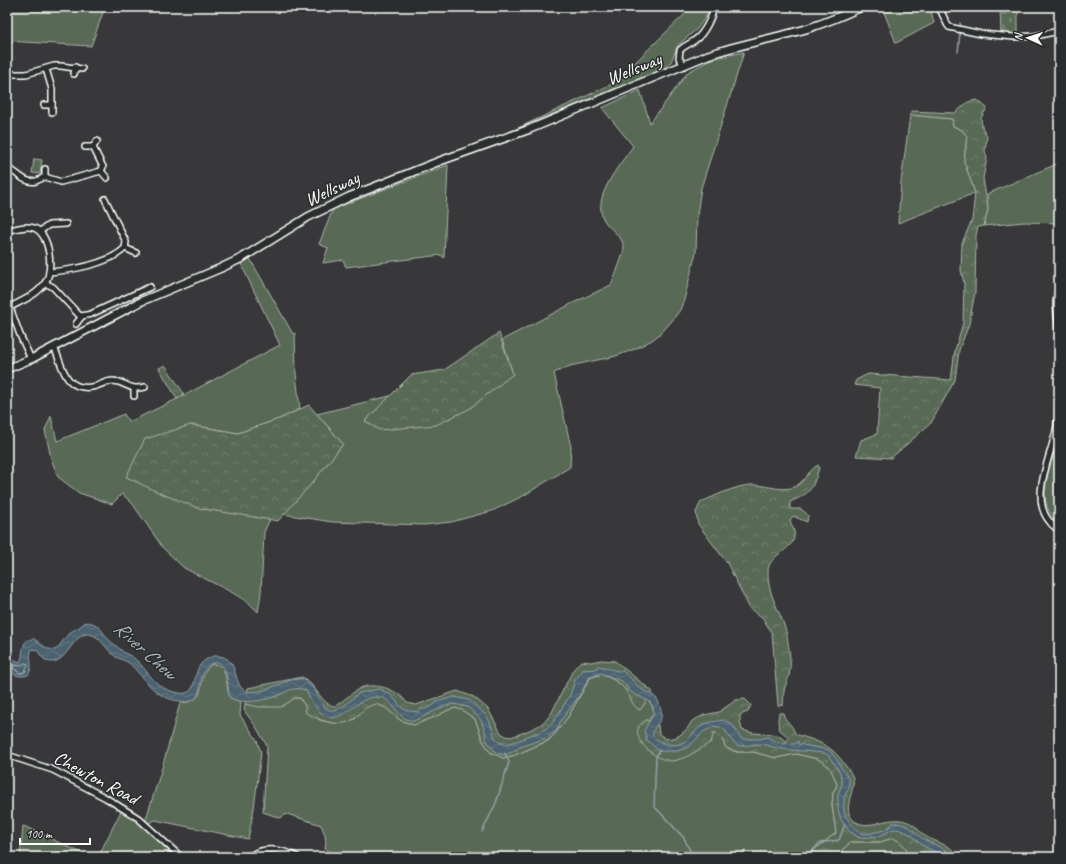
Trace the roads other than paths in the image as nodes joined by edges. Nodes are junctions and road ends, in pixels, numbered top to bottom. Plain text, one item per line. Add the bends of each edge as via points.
1 (8, 7) edge
2 (714, 7) edge
3 (861, 7) edge
4 (939, 7) edge
5 (7, 11) edge
6 (1059, 31) edge
7 (684, 66) junction
8 (75, 67) junction
9 (46, 68) junction
10 (82, 69) dead end
11 (7, 74) edge
12 (74, 74) dead end
13 (44, 105) dead end
14 (52, 105) junction
15 (52, 112) dead end
16 (96, 141) dead end
17 (85, 147) dead end
18 (94, 147) junction
19 (7, 169) edge
20 (45, 169) dead end
21 (101, 171) junction
22 (45, 177) junction
23 (106, 178) dead end
24 (105, 199) dead end
25 (117, 208) dead end
26 (111, 211) junction
27 (66, 224) dead end
28 (7, 231) edge
29 (40, 231) junction
30 (125, 248) junction
31 (136, 253) dead end
32 (49, 272) junction
33 (45, 283) junction
34 (1059, 284) edge
35 (150, 287) dead end
36 (7, 299) edge
37 (10, 307) junction
38 (82, 316) junction
39 (76, 324) dead end
40 (1059, 334) edge
41 (54, 347) junction
42 (31, 359) junction
43 (7, 368) edge
44 (145, 387) dead end
45 (134, 389) junction
46 (134, 396) dead end
47 (1059, 409) edge
48 (1059, 530) edge
49 (7, 755) edge
50 (181, 857) edge
51 (249, 857) edge
52 (298, 857) edge

1 - 5 street
2 - 7 street via 712,16 696,39 680,50
3 - 7 main road, Wellsway via 809,28 730,48
4 - 6 street via 949,27 981,34 1014,37
7 - 41 main road, Wellsway via 530,129 440,160 349,196 308,217 242,258 142,301
8 - 9 street
8 - 10 street
8 - 12 street
9 - 11 street via 26,74
9 - 14 street via 52,89
13 - 14 street
14 - 15 street
16 - 18 street
17 - 18 street
18 - 21 street via 103,167
19 - 22 street via 25,180 37,181
20 - 22 street
21 - 22 street via 61,182
21 - 23 street
24 - 26 street
25 - 26 street
26 - 30 street via 126,242
27 - 29 street via 57,228 47,226
28 - 29 street via 27,227
29 - 32 street via 48,248
30 - 31 street
30 - 32 street via 91,264 71,270
32 - 33 street
33 - 37 street via 31,296
33 - 38 street
34 - 40 street via 1056,303
35 - 38 street
36 - 37 street
37 - 42 street
38 - 39 street
41 - 42 main road, Wellsway
41 - 45 street via 64,374 73,384 88,388 109,381
42 - 43 main road, Wellsway
44 - 45 street
45 - 46 street
47 - 48 street via 1054,441 1041,485 1044,512 1049,522
49 - 50 street, Chewton Road via 49,768 106,798 138,818
51 - 52 street via 262,851 274,850

